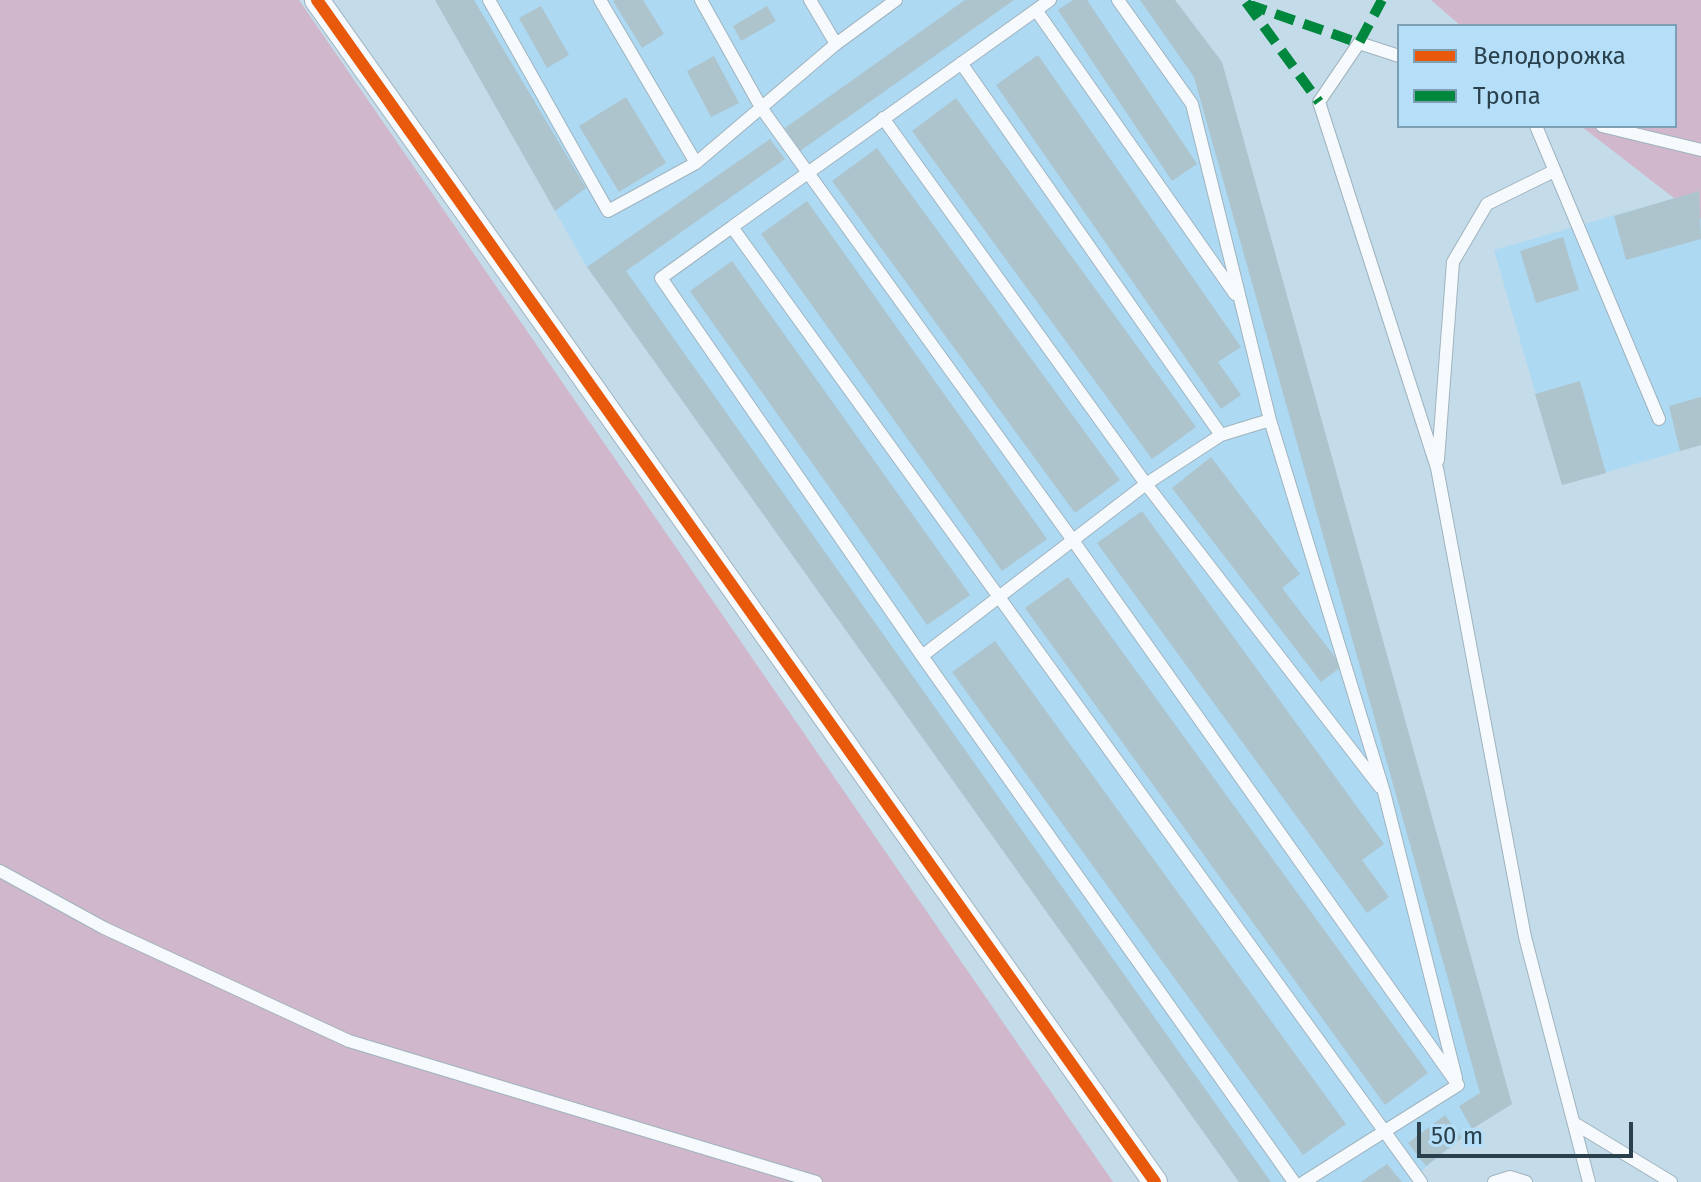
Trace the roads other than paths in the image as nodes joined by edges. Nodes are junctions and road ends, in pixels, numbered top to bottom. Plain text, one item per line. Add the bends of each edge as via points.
1 (317, 0) edge
2 (489, 0) edge
3 (600, 0) edge
4 (701, 0) edge
5 (810, 0) edge
6 (896, 0) edge
7 (1050, 0) edge
8 (1118, 0) edge
9 (1036, 10) junction
10 (836, 44) junction
11 (1397, 55) edge
12 (961, 63) junction
13 (762, 109) junction
14 (883, 118) junction
15 (1537, 128) edge
16 (1610, 128) edge
17 (1701, 150) edge
18 (696, 163) junction
19 (1554, 171) junction
20 (808, 173) junction
21 (732, 227) junction
22 (1239, 300) junction
23 (1659, 419) dead end
24 (1270, 420) junction
25 (1221, 435) junction
26 (1437, 468) junction
27 (1146, 484) junction
28 (1072, 539) junction
29 (998, 599) junction
30 (922, 656) junction
31 (1384, 792) junction
32 (0, 871) edge
33 (1458, 1085) junction
34 (1574, 1123) junction
35 (1385, 1131) junction
36 (816, 1182) edge
37 (1155, 1182) edge
38 (1294, 1182) edge
39 (1304, 1182) edge
40 (1421, 1182) edge
41 (1494, 1182) edge
42 (1526, 1182) edge
43 (1589, 1182) edge
44 (1671, 1182) edge

1 - 37 street
2 - 18 lane via 608,211
3 - 18 lane
4 - 13 lane
5 - 10 lane
6 - 10 lane
7 - 9 lane
8 - 22 lane via 1192,104
9 - 12 lane
9 - 22 lane
10 - 13 lane
11 - 26 lane via 1359,43 1319,102
12 - 14 lane
12 - 25 lane
13 - 18 lane
13 - 20 lane
14 - 20 lane
14 - 27 lane
15 - 19 lane
16 - 17 lane
19 - 23 lane
19 - 26 lane via 1487,204 1453,262
20 - 21 lane
20 - 28 lane
21 - 29 lane
21 - 30 lane via 661,278
22 - 24 lane
24 - 25 lane
24 - 31 lane
25 - 27 lane
26 - 34 lane via 1525,937
27 - 28 lane
27 - 31 lane
28 - 29 lane
28 - 33 lane
29 - 30 lane
29 - 35 lane
30 - 38 lane
31 - 33 lane
32 - 36 lane via 104,928 349,1041
33 - 35 lane
34 - 43 lane
34 - 44 lane
35 - 39 lane
35 - 40 lane
41 - 42 lane via 1510,1177

